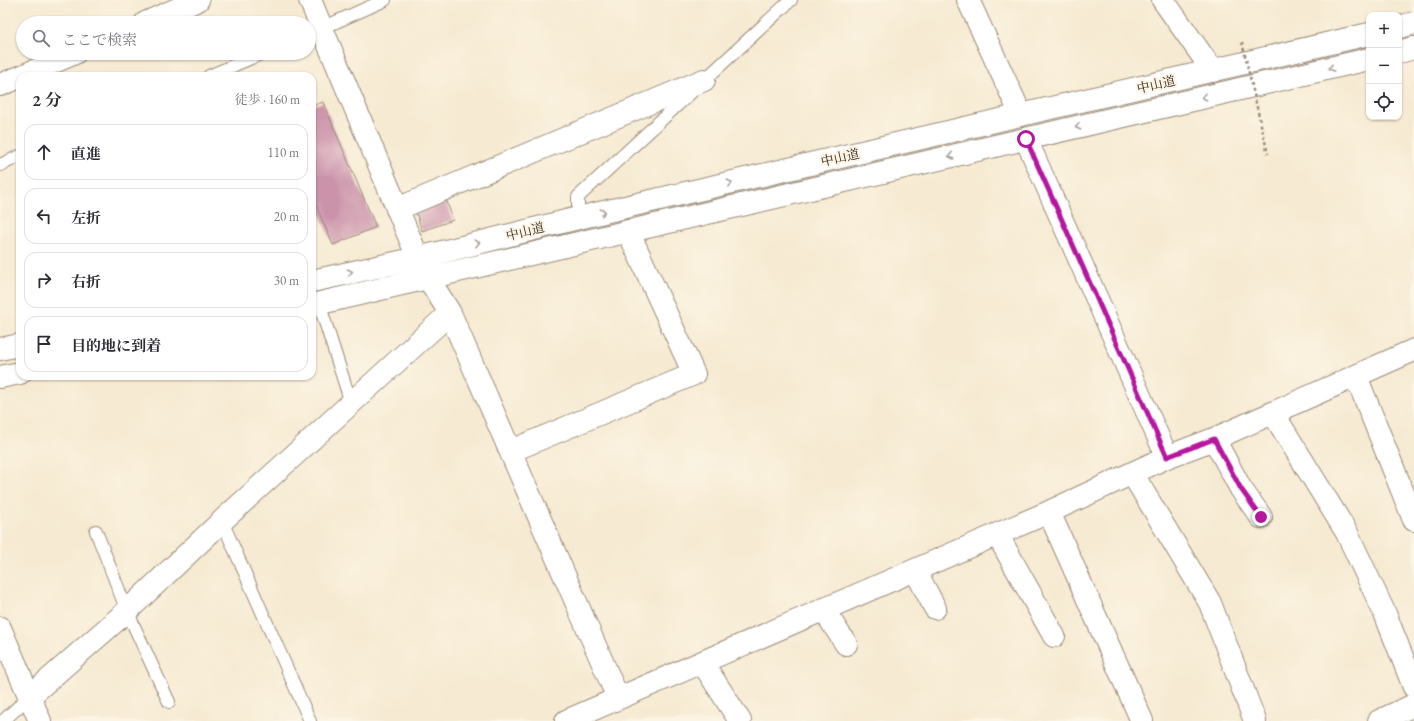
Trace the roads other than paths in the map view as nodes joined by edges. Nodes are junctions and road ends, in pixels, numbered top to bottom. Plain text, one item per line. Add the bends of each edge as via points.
1 (198, 0) edge
2 (310, 0) edge
3 (385, 0) edge
4 (791, 0) edge
5 (968, 0) edge
6 (1163, 0) edge
7 (161, 16) edge
8 (313, 16) edge
9 (1414, 23) edge
10 (1402, 26) edge
11 (316, 31) edge
12 (316, 33) edge
13 (1366, 35) edge
14 (1414, 48) edge
15 (1402, 51) edge
16 (59, 60) edge
17 (247, 60) edge
18 (1366, 60) edge
19 (1213, 71) junction
20 (30, 72) edge
21 (218, 72) edge
22 (16, 78) edge
23 (704, 80) junction
24 (0, 86) edge
25 (1021, 115) junction
26 (1026, 139) junction
27 (16, 158) edge
28 (0, 165) edge
29 (397, 209) junction
30 (578, 218) junction
31 (628, 231) junction
32 (418, 258) junction
33 (428, 278) junction
34 (316, 280) edge
35 (316, 304) edge
36 (316, 307) edge
37 (450, 313) junction
38 (16, 346) edge
39 (0, 349) edge
40 (1414, 350) edge
41 (16, 374) edge
42 (1356, 376) junction
43 (0, 377) edge
44 (351, 403) junction
45 (1273, 413) junction
46 (1214, 439) junction
47 (511, 451) junction
48 (1167, 457) junction
49 (1132, 474) junction
50 (1049, 512) junction
51 (1261, 517) dead end
52 (1414, 520) edge
53 (222, 521) junction
54 (96, 531) dead end
55 (997, 534) junction
56 (915, 570) junction
57 (935, 608) dead end
58 (823, 610) junction
59 (127, 611) junction
60 (0, 628) edge
61 (1054, 636) dead end
62 (846, 644) dead end
63 (702, 662) junction
64 (8, 667) edge
65 (1414, 687) edge
66 (29, 697) junction
67 (169, 702) dead end
68 (1414, 706) edge
69 (611, 708) edge
70 (4, 721) edge
71 (40, 721) edge
72 (310, 721) edge
73 (566, 721) edge
74 (740, 721) edge
75 (1142, 721) edge
76 (1255, 721) edge
77 (1378, 721) edge

1 - 7 main road
2 - 8 main road
3 - 11 lane
4 - 23 lane
5 - 25 main road
6 - 19 main road
9 - 10 main road
12 - 29 main road
13 - 19 main road, 中山道
14 - 15 main road
16 - 20 main road
17 - 21 lane
18 -> 26 main road, 中山道
19 - 25 main road, 中山道
22 - 24 main road
23 - 29 main road
23 - 30 lane via 578,197
30 -> 25 main road, 中山道
26 -> 31 main road, 中山道
26 - 48 main road
27 - 28 lane
29 - 32 main road
32 -> 30 main road, 中山道
31 - 33 main road, 中山道
31 - 47 main road via 694,374
34 -> 32 main road, 中山道
33 - 35 main road, 中山道
33 - 37 main road
36 - 44 lane
37 - 44 main road
37 - 47 main road
38 - 39 main road
40 - 42 main road
41 - 43 main road
42 - 45 main road
42 - 52 main road
44 - 53 main road
45 - 46 main road
45 - 65 main road via 1347,533 1386,616
46 - 48 main road
46 - 51 main road via 1241,489
47 - 69 main road
48 - 49 main road
49 - 50 main road
49 - 76 main road via 1210,603
50 - 55 main road
50 - 75 main road
53 - 59 main road
53 - 72 lane
54 - 59 lane
55 - 56 main road
55 - 61 main road
56 - 57 main road
56 - 58 main road
58 - 62 main road
58 - 63 main road
59 - 66 main road
59 - 67 lane
60 - 64 main road
63 - 69 main road
63 - 74 main road
64 - 66 main road
66 - 70 lane
66 - 71 main road
68 - 77 main road
69 - 73 main road

